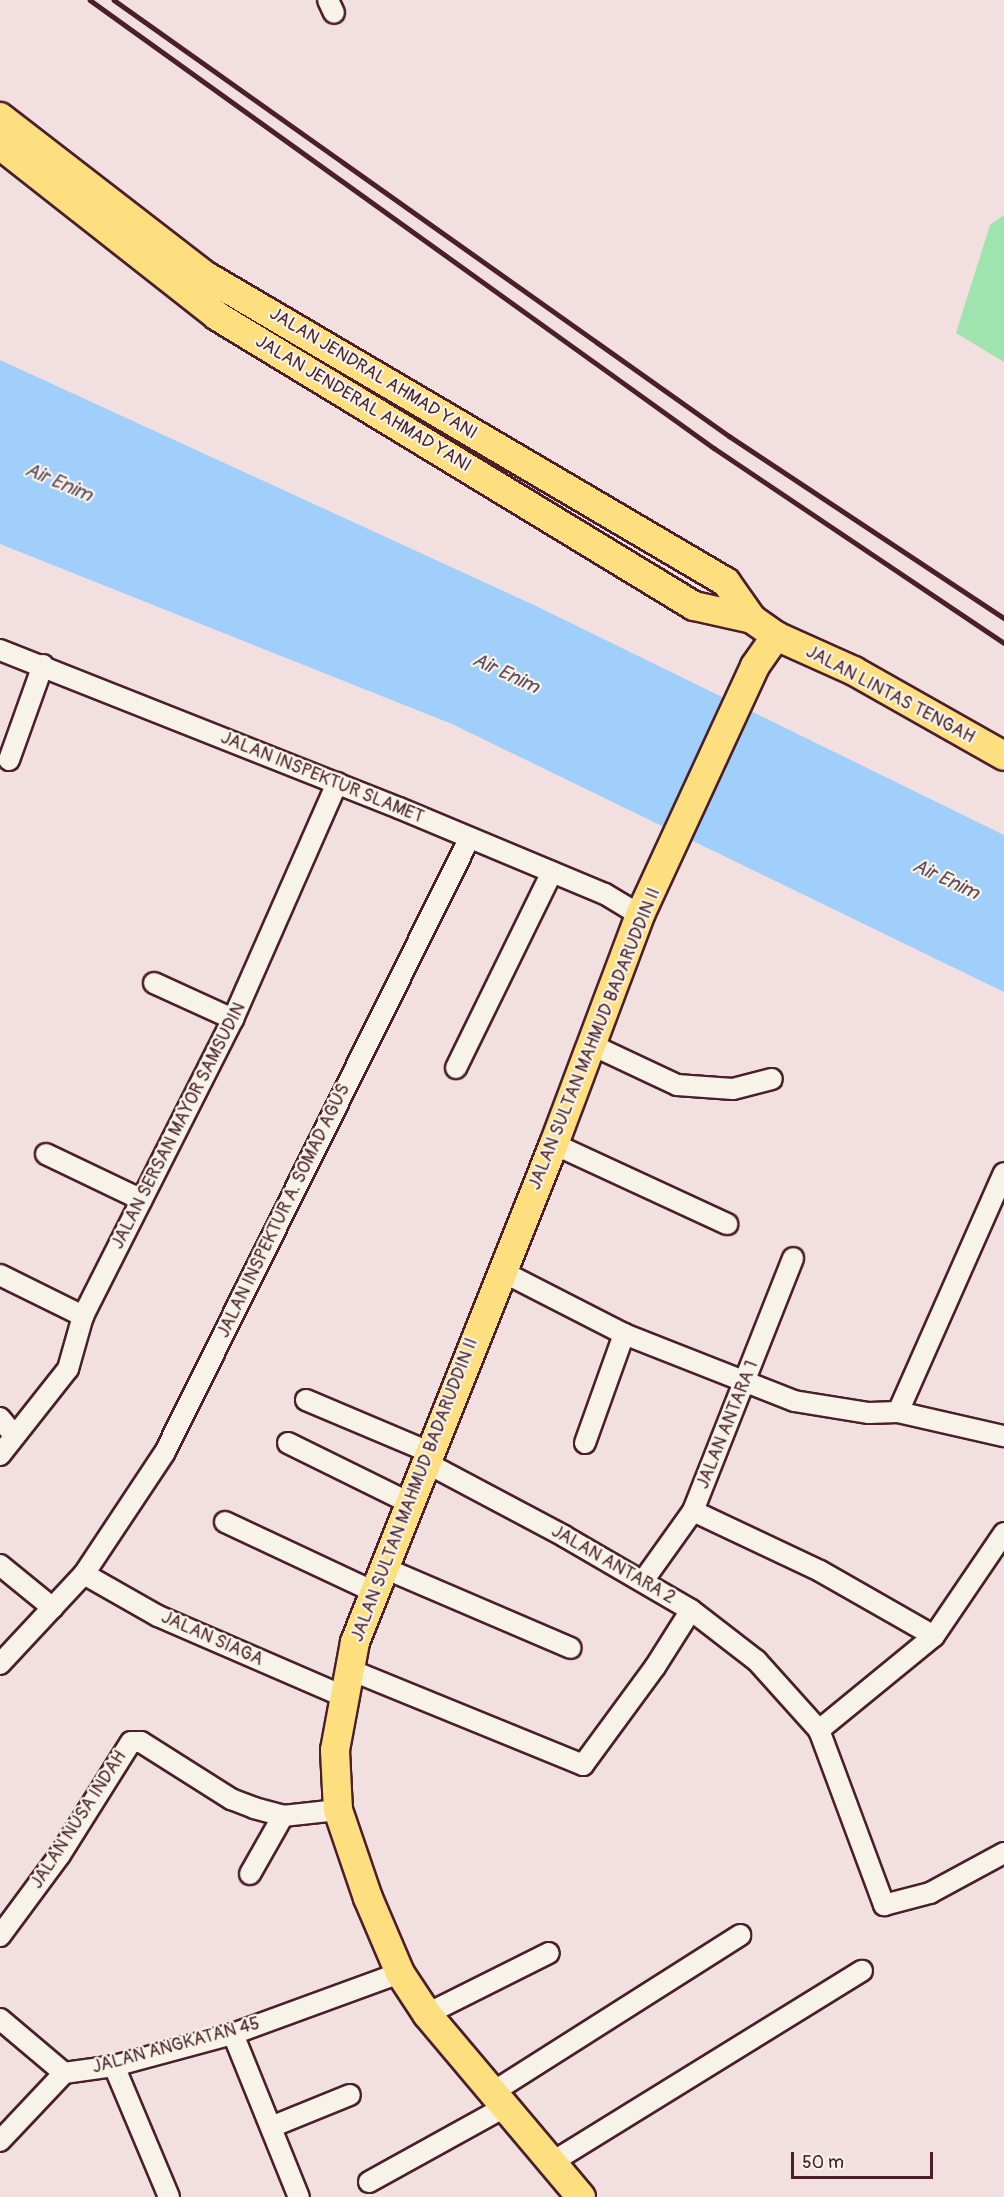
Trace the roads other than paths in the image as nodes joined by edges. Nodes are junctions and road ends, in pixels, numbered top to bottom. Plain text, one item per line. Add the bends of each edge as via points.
1 (0, 117) edge
2 (0, 145) edge
3 (752, 619) junction
4 (776, 636) junction
5 (0, 650) edge
6 (43, 665) junction
7 (1004, 756) edge
8 (9, 760) dead end
9 (337, 783) junction
10 (469, 839) junction
11 (552, 872) junction
12 (640, 915) junction
13 (154, 983) dead end
14 (233, 1019) junction
15 (592, 1045) junction
16 (456, 1068) dead end
17 (772, 1079) dead end
18 (554, 1144) junction
19 (46, 1155) dead end
20 (1004, 1173) edge
21 (142, 1200) junction
22 (727, 1224) dead end
23 (793, 1258) dead end
24 (501, 1271) junction
25 (0, 1275) edge
26 (83, 1316) junction
27 (624, 1334) junction
28 (746, 1384) junction
29 (306, 1400) dead end
30 (898, 1412) junction
31 (0, 1418) edge
32 (14, 1435) junction
33 (1004, 1436) edge
34 (288, 1443) dead end
35 (585, 1443) dead end
36 (0, 1455) edge
37 (427, 1457) junction
38 (408, 1502) junction
39 (693, 1511) junction
40 (225, 1522) dead end
41 (1004, 1533) edge
42 (0, 1565) edge
43 (84, 1574) junction
44 (378, 1579) junction
45 (643, 1581) junction
46 (53, 1608) junction
47 (691, 1610) junction
48 (934, 1636) junction
49 (571, 1648) dead end
50 (0, 1664) edge
51 (346, 1683) junction
52 (819, 1730) junction
53 (576, 1764) joint
54 (338, 1810) junction
55 (283, 1816) junction
56 (1004, 1853) edge
57 (250, 1874) dead end
58 (740, 1935) dead end
59 (0, 1936) edge
60 (549, 1953) dead end
61 (862, 1971) dead end
62 (399, 1973) junction
63 (427, 2014) junction
64 (0, 2019) edge
65 (233, 2034) junction
66 (114, 2066) junction
67 (64, 2073) junction
68 (350, 2095) dead end
69 (499, 2100) junction
70 (271, 2127) junction
71 (0, 2141) edge
72 (554, 2161) junction
73 (369, 2182) dead end
74 (169, 2197) edge
75 (299, 2197) edge
76 (580, 2197) edge

1 - 3 highway, JALAN JENDRAL AHMAD YANI via 206,276 726,582
2 - 3 highway, JALAN JENDERAL AHMAD YANI via 217,316 694,606
3 - 4 highway, JALAN LINTAS TENGAH
4 - 7 highway, JALAN LINTAS TENGAH via 854,671
4 - 12 highway, JALAN SULTAN MAHMUD BADARUDDIN II via 755,666
5 - 6 street, JALAN INSPEKTUR SLAMET
6 - 8 street
6 - 9 street, JALAN INSPEKTUR SLAMET
9 - 10 street, JALAN INSPEKTUR SLAMET
9 - 14 street, JALAN SERSAN MAYOR SAMSUDIN
10 - 11 street, JALAN INSPEKTUR SLAMET
10 - 43 street, JALAN INSPEKTUR A. SOMAD AGUS via 165,1452
11 - 12 street, JALAN INSPEKTUR SLAMET via 605,894
11 - 16 street
12 - 15 highway, JALAN SULTAN MAHMUD BADARUDDIN II
13 - 14 street
14 - 21 street, JALAN SERSAN MAYOR SAMSUDIN
15 - 17 street via 677,1085 733,1089
15 - 18 highway, JALAN SULTAN MAHMUD BADARUDDIN II
18 - 22 street
18 - 24 highway, JALAN SULTAN MAHMUD BADARUDDIN II
19 - 21 street
20 - 30 street
21 - 26 street, JALAN SERSAN MAYOR SAMSUDIN
23 - 28 street, JALAN ANTARA 1
24 - 27 street
24 - 37 highway, JALAN SULTAN MAHMUD BADARUDDIN II
25 - 26 street
26 - 32 street, JALAN SERSAN MAYOR SAMSUDIN via 68,1369
27 - 28 street
27 - 35 street
28 - 30 street via 794,1401 869,1413
28 - 39 street, JALAN ANTARA 1
29 - 37 street, JALAN ANTARA 2
30 - 33 street
31 - 32 street
32 - 36 street, JALAN SERSAN MAYOR SAMSUDIN
34 - 38 street
37 - 38 highway, JALAN SULTAN MAHMUD BADARUDDIN II
37 - 45 street, JALAN ANTARA 2
38 - 44 highway, JALAN SULTAN MAHMUD BADARUDDIN II
39 - 45 street, JALAN ANTARA 1
39 - 48 street via 820,1571
40 - 44 street
41 - 48 street
42 - 46 street
43 - 46 street, JALAN INSPEKTUR A. SOMAD AGUS
43 - 51 street, JALAN SIAGA via 158,1616
44 - 49 street
44 - 51 highway, JALAN SULTAN MAHMUD BADARUDDIN II
45 - 47 street, JALAN ANTARA 2
46 - 50 street, JALAN INSPEKTUR A. SOMAD AGUS
47 - 52 street via 757,1661
47 - 53 street, JALAN ANTARA 2 via 587,1762
48 - 52 street
51 - 53 street, JALAN SIAGA
51 - 54 highway, JALAN SULTAN MAHMUD BADARUDDIN II via 334,1750
52 - 56 street via 884,1905 930,1893
54 - 55 street, JALAN NUSA INDAH
54 - 62 highway, JALAN SULTAN MAHMUD BADARUDDIN II
55 - 57 street
55 - 59 street, JALAN NUSA INDAH via 231,1799 141,1742 131,1742 60,1855
58 - 69 street
60 - 63 street
61 - 72 street
62 - 63 highway, JALAN SULTAN MAHMUD BADARUDDIN II
62 - 65 street, JALAN ANGKATAN 45
63 - 69 highway, JALAN SULTAN MAHMUD BADARUDDIN II
64 - 67 street
65 - 66 street, JALAN ANGKATAN 45
65 - 70 street
66 - 67 street, JALAN ANGKATAN 45
66 - 74 street
67 - 71 street
68 - 70 street
69 - 72 highway, JALAN SULTAN MAHMUD BADARUDDIN II
69 - 73 street
70 - 75 street
72 - 76 highway, JALAN SULTAN MAHMUD BADARUDDIN II

